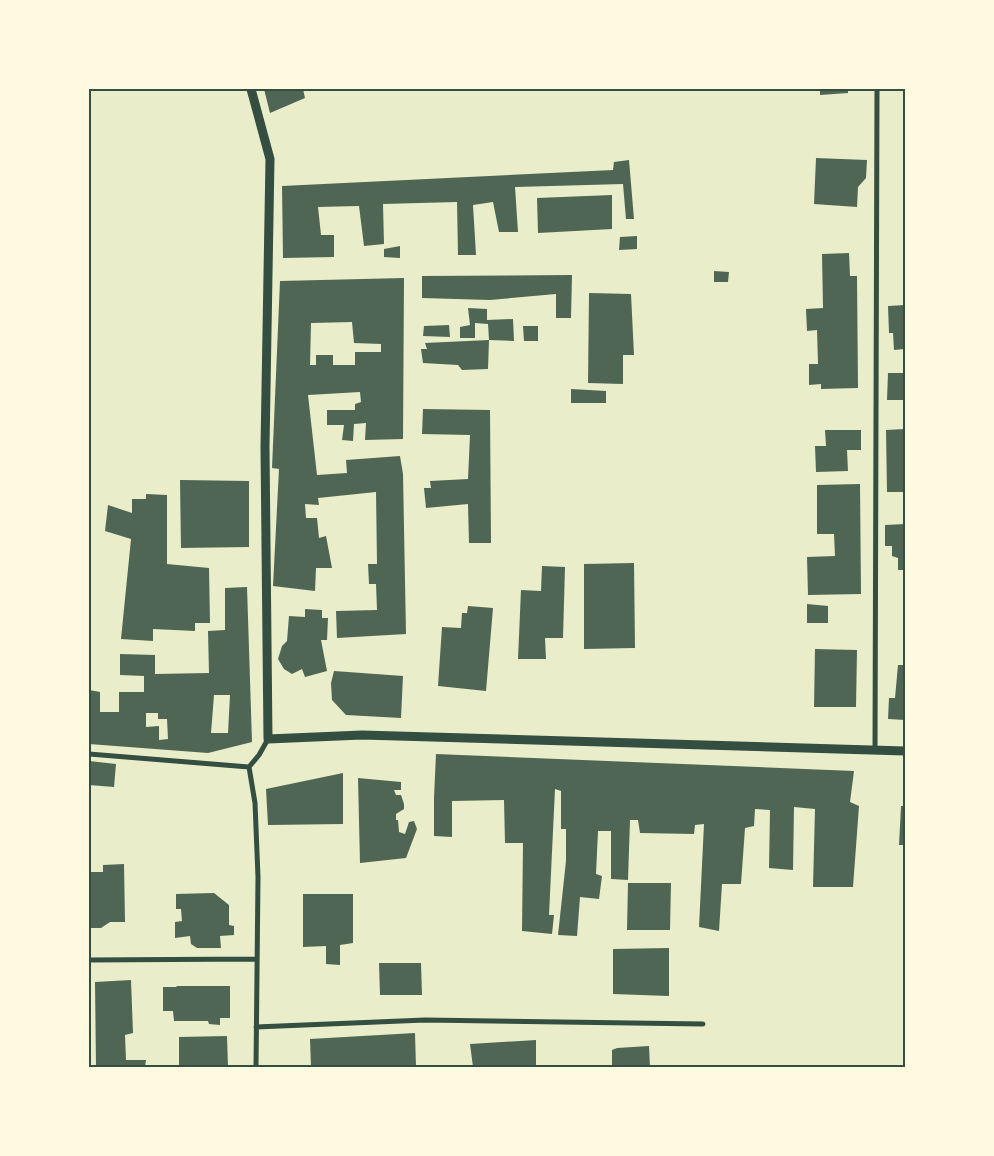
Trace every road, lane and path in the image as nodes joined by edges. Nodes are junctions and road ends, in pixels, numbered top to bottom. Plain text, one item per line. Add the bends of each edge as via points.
1 (251, 89) edge
2 (877, 89) edge
3 (268, 739) junction
4 (875, 751) junction
5 (905, 751) edge
6 (89, 754) edge
7 (249, 767) junction
8 (257, 959) junction
9 (89, 960) edge
10 (703, 1024) dead end
11 (256, 1027) junction
12 (256, 1067) edge

1 - 3 street via 270,159 265,447
2 - 4 street
3 - 4 street via 362,735
3 - 7 street
4 - 5 street
6 - 7 street
7 - 8 street via 256,821
8 - 9 street
8 - 11 street
10 - 11 street via 425,1020
11 - 12 street

